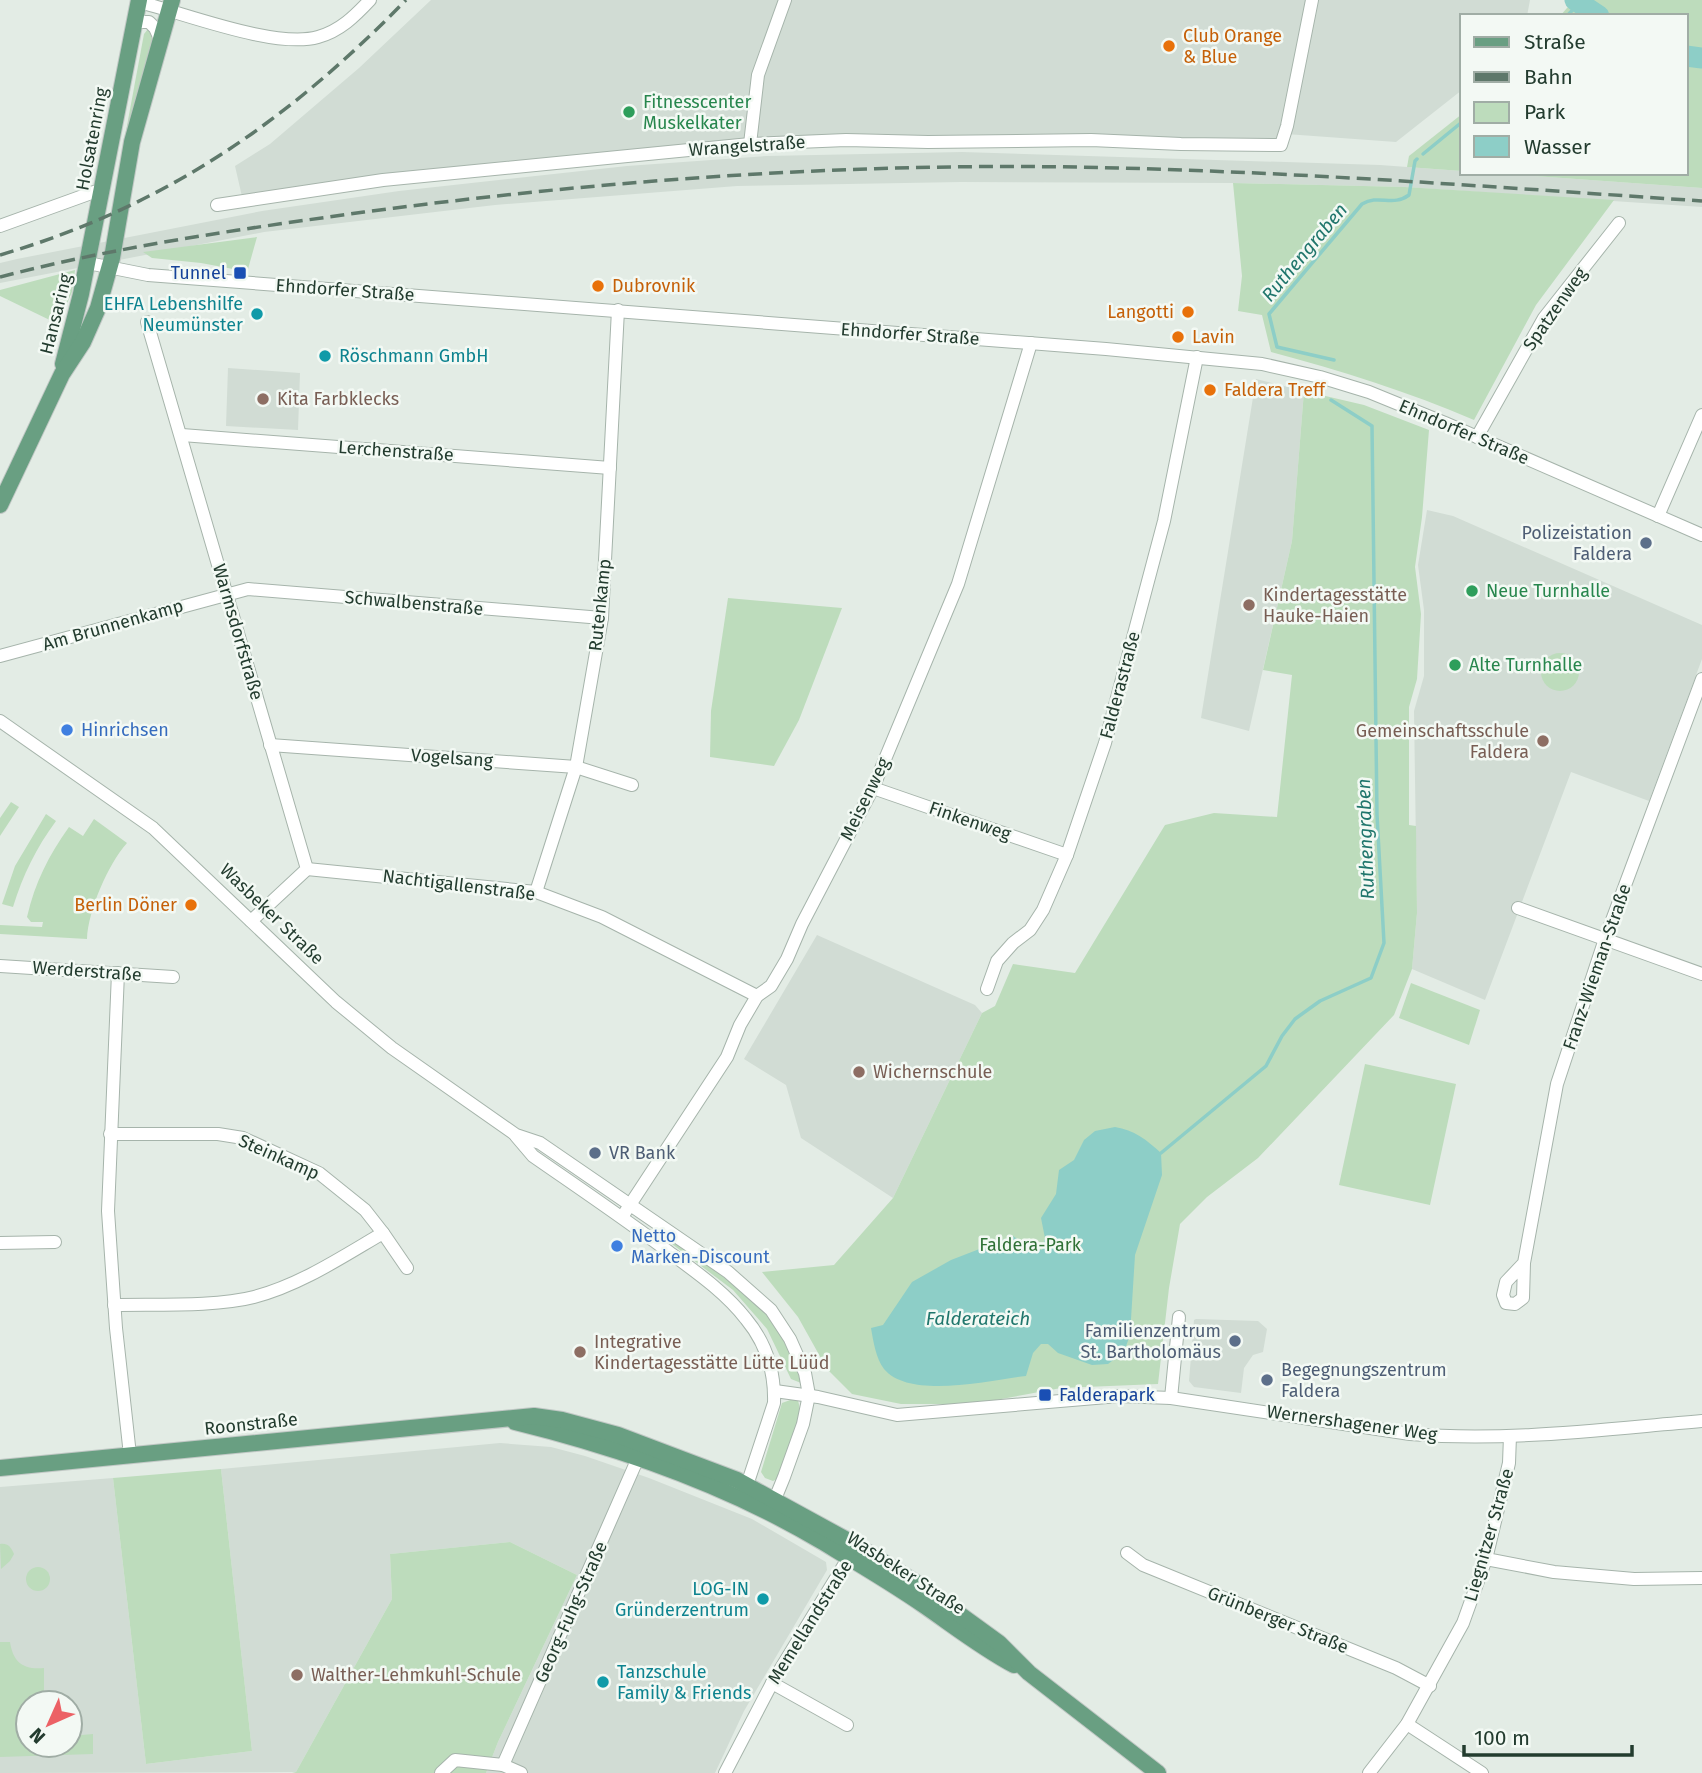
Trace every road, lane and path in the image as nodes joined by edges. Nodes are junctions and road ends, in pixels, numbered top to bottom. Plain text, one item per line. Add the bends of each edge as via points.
1 (370, 0) edge
2 (785, 0) edge
3 (1312, 0) edge
4 (139, 1) edge
5 (171, 5) edge
6 (135, 22) junction
7 (160, 39) junction
8 (750, 144) junction
9 (102, 191) junction
10 (216, 205) dead end
11 (1619, 223) dead end
12 (0, 226) edge
13 (88, 263) junction
14 (109, 267) junction
15 (618, 310) junction
16 (147, 322) dead end
17 (1031, 343) junction
18 (1197, 356) junction
19 (62, 374) junction
20 (1700, 424) edge
21 (182, 435) junction
22 (1477, 437) junction
23 (610, 468) junction
24 (0, 505) edge
25 (1658, 516) junction
26 (1702, 535) edge
27 (227, 593) junction
28 (602, 618) junction
29 (0, 656) edge
30 (1702, 680) edge
31 (0, 721) edge
32 (270, 745) junction
33 (576, 767) junction
34 (632, 785) dead end
35 (873, 788) junction
36 (1067, 855) junction
37 (307, 869) junction
38 (536, 892) junction
39 (1518, 908) dead end
40 (251, 921) junction
41 (1605, 939) junction
42 (0, 966) edge
43 (118, 973) junction
44 (1702, 974) edge
45 (173, 977) dead end
46 (987, 989) dead end
47 (757, 996) junction
48 (110, 1134) junction
49 (516, 1135) junction
50 (630, 1205) junction
51 (622, 1217) junction
52 (383, 1233) junction
53 (55, 1242) dead end
54 (0, 1243) edge
55 (1524, 1263) dead end
56 (407, 1268) dead end
57 (114, 1305) junction
58 (1178, 1317) dead end
59 (775, 1391) junction
60 (809, 1395) junction
61 (1171, 1398) junction
62 (506, 1420) junction
63 (1702, 1421) edge
64 (1510, 1436) junction
65 (130, 1455) junction
66 (638, 1458) junction
67 (0, 1468) edge
68 (747, 1485) junction
69 (762, 1503) junction
70 (853, 1552) junction
71 (1127, 1553) dead end
72 (1486, 1559) junction
73 (1702, 1578) edge
74 (772, 1683) junction
75 (1430, 1686) junction
76 (1407, 1724) junction
77 (847, 1725) dead end
78 (503, 1765) junction
79 (441, 1773) edge
80 (521, 1773) edge
81 (724, 1773) edge
82 (1158, 1773) edge
83 (1369, 1773) edge
84 (1482, 1773) edge

1 - 5 street, Holsatenring via 336,30 304,40 262,35
2 - 8 street via 758,75
3 - 8 street, Wrangelstraße via 1281,145 1091,140
4 - 5 street, Holsatenring
4 - 6 main road, Holsatenring
5 - 7 main road
6 - 7 street via 149,22
6 - 9 main road, Holsatenring
7 - 14 main road via 132,142
8 - 10 street, Wrangelstraße via 383,180
9 - 12 street
9 - 13 main road, Holsatenring
11 - 22 street, Spatzenweg via 1544,318
13 - 14 street, Ehndorfer Straße
13 - 19 main road, Hansaring
14 - 15 street, Ehndorfer Straße via 148,275
14 - 19 main road, Hansaring via 83,342
15 - 17 street, Ehndorfer Straße
15 - 23 street, Rutenkamp
16 - 21 street, Warmsdorfstraße
17 - 18 street, Ehndorfer Straße
17 - 35 street, Meisenweg via 958,584
18 - 22 street, Ehndorfer Straße via 1332,381
18 - 36 street, Falderastraße via 1164,521 1105,743
19 - 24 main road, Hansaring
20 - 25 street
21 - 23 street, Lerchenstraße
21 - 27 street, Warmsdorfstraße
22 - 25 street, Ehndorfer Straße
23 - 28 street, Rutenkamp
25 - 26 street, Ehndorfer Straße
27 - 28 street, Schwalbenstraße via 248,589
27 - 29 street, Am Brunnenkamp
27 - 32 street, Warmsdorfstraße
28 - 33 street, Rutenkamp
30 - 41 street, Franz-Wieman-Straße
31 - 40 street, Wasbeker Straße via 153,828
32 - 33 street, Vogelsang
32 - 37 street, Warmsdorfstraße
33 - 34 street, Vogelsang
33 - 38 street, Rutenkamp
35 - 36 street, Finkenweg
35 - 47 street, Meisenweg via 787,959 771,986
36 - 46 street, Falderastraße via 1043,910 998,961
37 - 38 street, Nachtigallenstraße
37 - 40 street
38 - 47 street, Nachtigallenstraße via 601,917
39 - 41 street
40 - 49 street, Wasbeker Straße via 349,1014
41 - 44 street
41 - 55 street, Franz-Wieman-Straße via 1557,1084
42 - 43 street, Werderstraße
43 - 45 street, Werderstraße
43 - 48 street
47 - 50 street, Meisenweg via 727,1057
48 - 52 street, Steinkamp via 243,1138 319,1173 365,1210
48 - 57 street via 108,1221
49 - 50 street, Wasbeker Straße via 540,1143
49 - 51 street, Wasbeker Straße via 533,1156
50 - 51 street, Meisenweg
50 - 60 street, Wasbeker Straße via 728,1272 771,1310 790,1339
51 - 59 street, Wasbeker Straße via 717,1288 746,1319 773,1371
52 - 56 street, Steinkamp
52 - 57 street via 285,1287 251,1298
53 - 54 street
57 - 65 street
58 - 61 street
59 - 60 street
59 - 68 street, Wasbeker Straße
60 - 61 street, Wernershagener Weg via 897,1415 1119,1396
60 - 69 street, Wasbeker Straße via 803,1424
61 - 64 street, Wernershagener Weg via 1410,1434
62 - 65 main road, Roonstraße
62 - 66 main road, Roonstraße
62 - 68 main road, Roonstraße via 534,1416 618,1435
63 - 64 street, Wernershagener Weg
64 - 72 street, Liegnitzer Straße via 1509,1463
65 - 67 main road, Roonstraße
66 - 69 main road, Roonstraße
66 - 78 street, Georg-Fuhg-Straße
68 - 69 main road, Roonstraße
68 - 69 street, Wasbeker Straße
69 - 70 main road, Wasbeker Straße
70 - 74 street, Memellandstraße
70 - 82 main road, Wasbeker Straße via 915,1582 999,1643 1029,1673
71 - 75 street, Grünberger Straße via 1143,1565
72 - 73 street via 1554,1572 1633,1579
72 - 75 street, Liegnitzer Straße via 1463,1623
74 - 77 street
74 - 81 street, Memellandstraße
75 - 76 street, Liegnitzer Straße
76 - 83 street, Liegnitzer Straße
76 - 84 street
78 - 79 street via 456,1760
78 - 80 street

